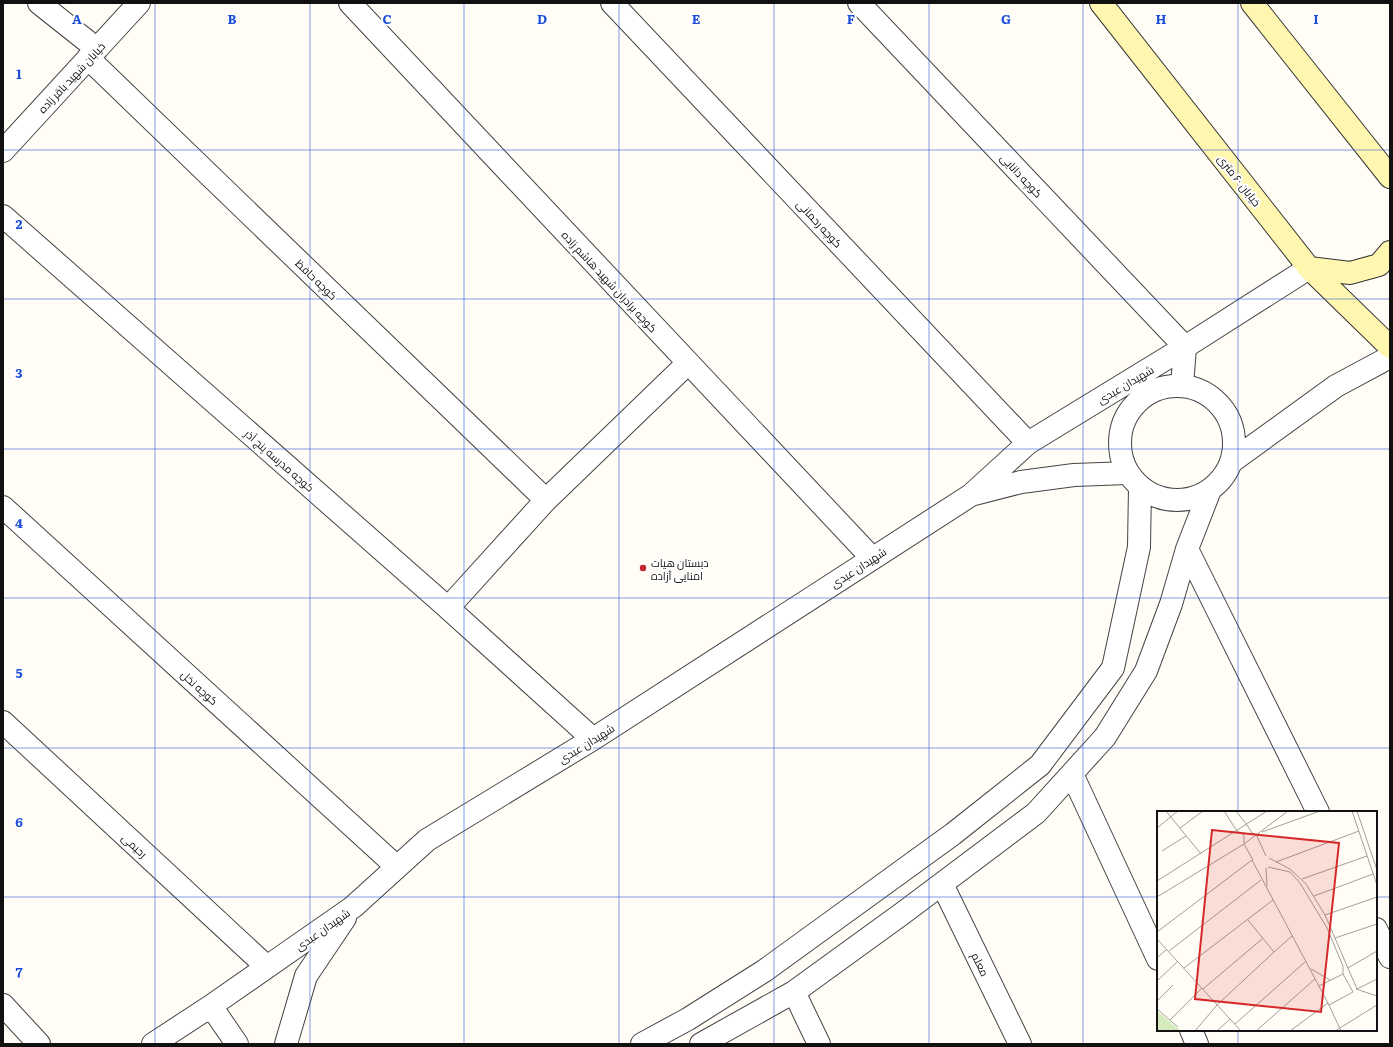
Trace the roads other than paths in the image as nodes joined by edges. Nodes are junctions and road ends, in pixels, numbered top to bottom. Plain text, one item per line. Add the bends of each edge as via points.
1 (39, 3) edge
2 (139, 3) edge
3 (350, 3) edge
4 (612, 3) edge
5 (859, 3) edge
6 (1101, 3) edge
7 (1252, 3) edge
8 (92, 54) junction
9 (3, 151) edge
10 (1390, 177) edge
11 (3, 216) edge
12 (1390, 252) edge
13 (1309, 268) junction
14 (1390, 347) edge
15 (1185, 348) junction
16 (1390, 357) edge
17 (687, 364) junction
18 (1182, 386) junction
19 (1028, 443) junction
20 (1230, 462) junction
21 (1134, 480) junction
22 (1210, 490) junction
23 (971, 495) junction
24 (546, 500) junction
25 (3, 507) edge
26 (1187, 549) junction
27 (872, 558) junction
28 (448, 608) junction
29 (3, 722) edge
30 (593, 739) junction
31 (1072, 774) junction
32 (1318, 811) edge
33 (397, 867) junction
34 (942, 884) junction
35 (353, 907) junction
36 (1377, 931) edge
37 (1157, 957) edge
38 (1390, 957) edge
39 (267, 967) junction
40 (794, 992) junction
41 (3, 1005) edge
42 (211, 1006) junction
43 (1191, 1031) edge
44 (39, 1044) edge
45 (153, 1044) edge
46 (237, 1044) edge
47 (286, 1044) edge
48 (642, 1044) edge
49 (701, 1044) edge
50 (819, 1044) edge
51 (1020, 1044) edge
52 (1197, 1044) edge

1 - 8 street, کوچه حافظ
2 - 8 street, خیابان شهید باقر زاده
3 - 17 street, کوچه برادران شهید هاشم زاده
4 - 19 street, کوچه رحمانی
5 - 15 street, کوچه دانایی
6 - 13 main road, خیابان ۶۰ متری
7 - 10 main road
8 - 9 street, خیابان شهید باقر زاده
8 - 24 street, کوچه حافظ
11 - 28 street, کوچه مدرسه پنج آذر
12 - 13 main road via 1379,265 1350,273
13 - 14 main road, خیابان ۶۰ متری
13 - 15 street, شهیدان عبدی
15 - 18 street
15 - 19 street, شهیدان عبدی
16 - 20 street via 1336,386
17 - 24 street
17 - 27 street, کوچه برادران شهید هاشم زاده
18 - 20 street via 1198,391 1213,400 1224,412 1232,428 1234,446
18 - 21 street via 1164,388 1148,394 1131,410 1125,420 1120,437 1121,455
19 - 23 street, شهیدان عبدی
20 - 22 street via 1222,478
21 - 22 street via 1156,497 1175,501 1193,498
21 - 23 street, شهیدان عبدی via 1074,475 1021,482
21 - 48 street via 1138,547 1113,668 1040,765 953,834 764,972
22 - 26 street
23 - 27 street, شهیدان عبدی
24 - 28 street
25 - 33 street, کوچه نخل
26 - 31 street via 1171,604 1146,671 1105,737
26 - 32 street
27 - 30 street, شهیدان عبدی
28 - 30 street, کوچه مدرسه پنج آذر
29 - 39 street, رحیمی
30 - 33 street, شهیدان عبدی via 426,840
31 - 34 street via 1036,813
31 - 37 street
33 - 35 street, شهیدان عبدی
34 - 40 street
34 - 51 street, معلم
35 - 39 street, شهیدان عبدی
35 - 47 street via 306,976
36 - 38 street
39 - 42 street, شهیدان عبدی
40 - 49 street
40 - 50 street
41 - 44 street
42 - 45 street, شهیدان عبدی
42 - 46 street
43 - 52 street

